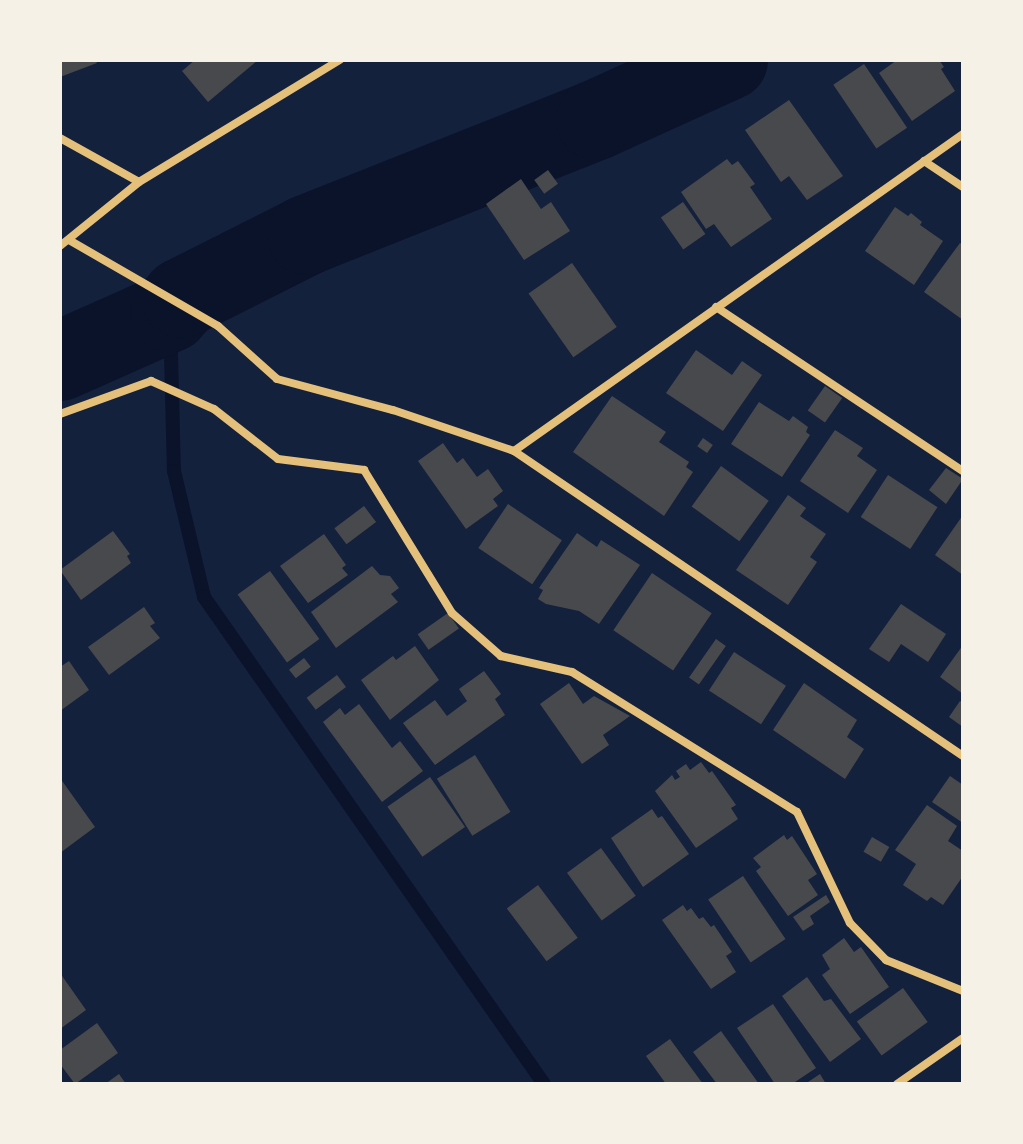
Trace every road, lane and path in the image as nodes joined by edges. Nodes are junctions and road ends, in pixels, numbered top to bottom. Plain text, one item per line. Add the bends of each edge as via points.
1 (340, 60) edge
2 (963, 134) edge
3 (60, 138) edge
4 (924, 161) junction
5 (139, 182) junction
6 (963, 187) edge
7 (69, 240) junction
8 (60, 246) edge
9 (716, 307) junction
10 (60, 414) edge
11 (514, 451) junction
12 (963, 471) edge
13 (963, 756) edge
14 (963, 991) edge
15 (963, 1038) edge
16 (897, 1084) edge

1 - 5 street
2 - 4 street
3 - 5 street
4 - 6 street
4 - 9 street
5 - 7 street
7 - 8 street
7 - 11 street via 218,326 277,379 393,410
9 - 11 street
9 - 12 street
10 - 14 street via 151,381 214,409 278,459 364,470 452,613 501,656 572,672 797,812 850,923 886,960
11 - 13 street
15 - 16 street

